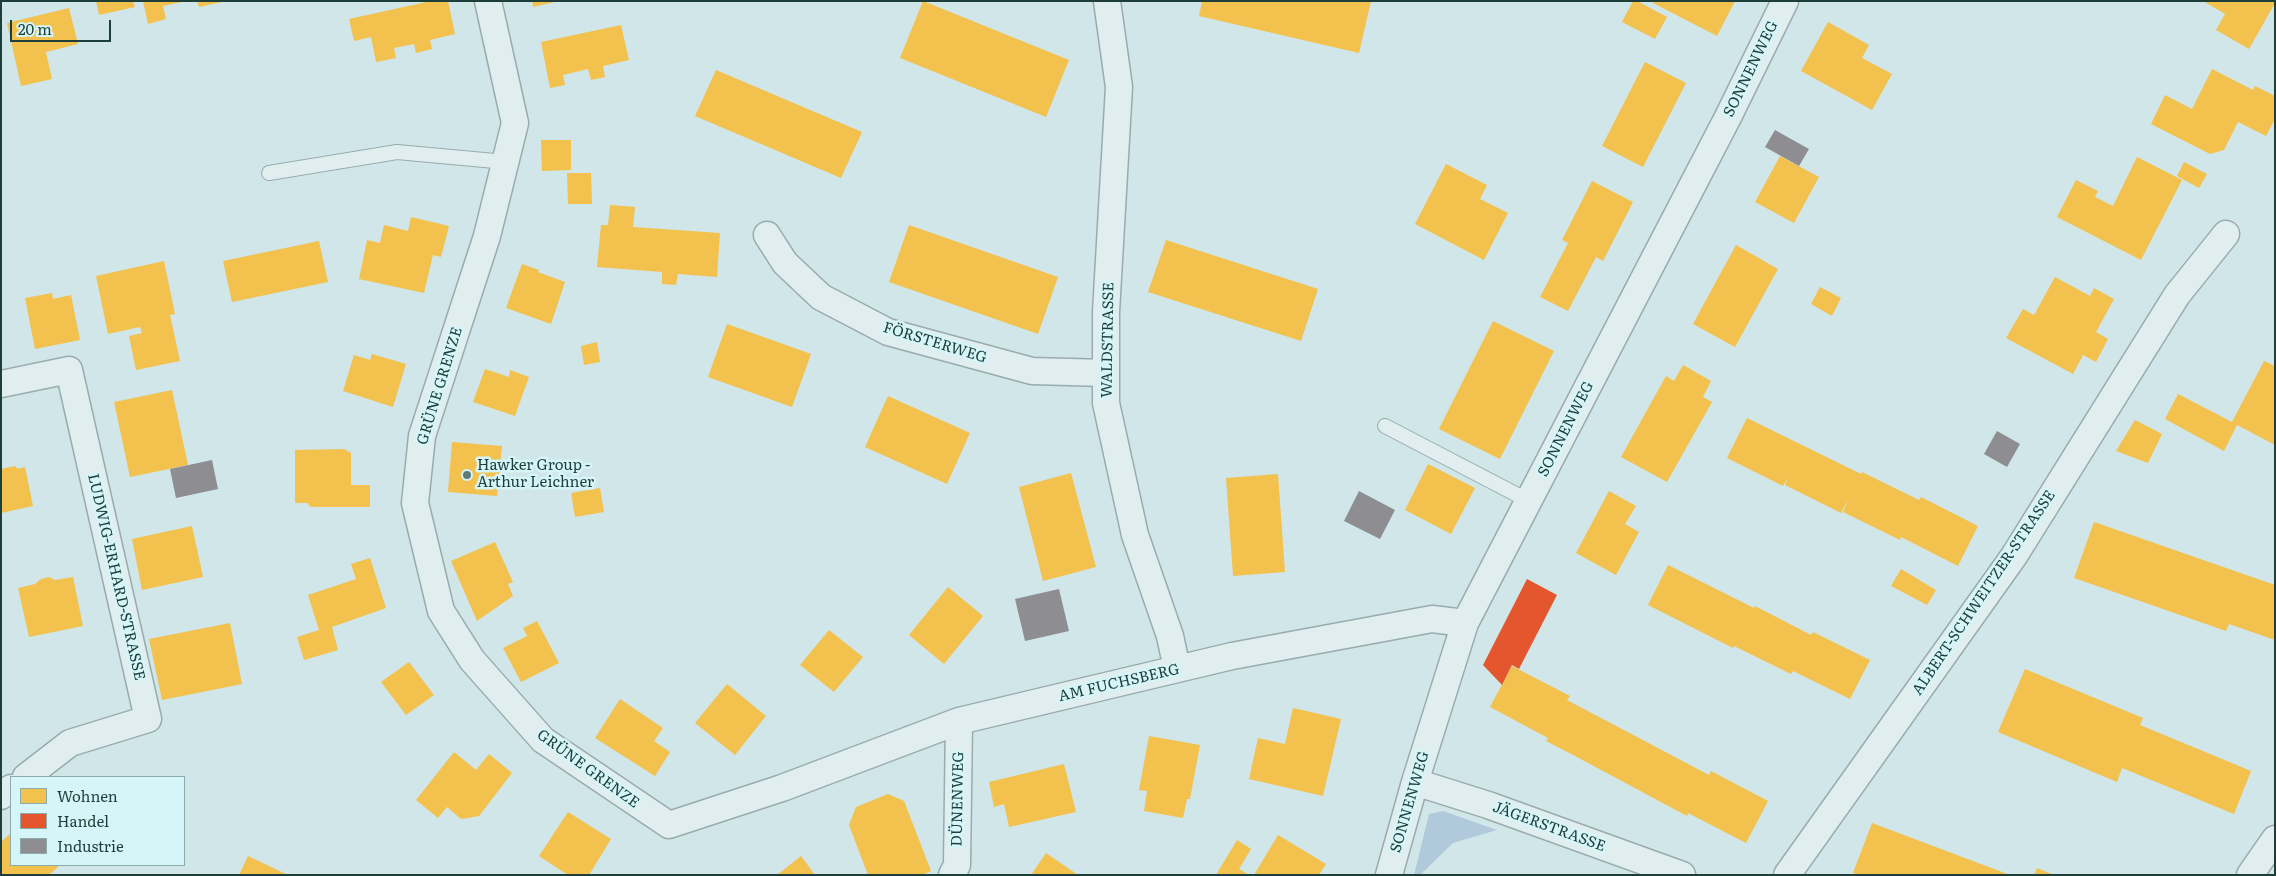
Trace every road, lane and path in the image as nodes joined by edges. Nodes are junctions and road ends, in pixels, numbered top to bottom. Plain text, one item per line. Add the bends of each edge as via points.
1 (488, 1) edge
2 (1107, 1) edge
3 (1785, 1) edge
4 (506, 162) junction
5 (269, 173) dead end
6 (2226, 234) dead end
7 (767, 236) dead end
8 (1106, 373) junction
9 (1, 384) edge
10 (1385, 426) dead end
11 (1529, 501) junction
12 (1465, 623) junction
13 (1177, 669) junction
14 (959, 721) junction
15 (27, 776) edge
16 (1415, 782) junction
17 (782, 788) joint
18 (2275, 839) edge
19 (952, 875) edge
20 (1389, 875) edge
21 (1682, 875) edge
22 (1787, 875) edge
23 (2250, 875) edge

1 - 4 street, GRÜNE GRENZE via 515,124
2 - 8 street, WALDSTRASSE via 1119,87 1106,312
3 - 11 street, SONNENWEG
4 - 5 lane via 397,152
4 - 17 street, GRÜNE GRENZE via 487,236 422,436 415,503 441,611 472,660 543,740 669,826
6 - 22 street, ALBERT-SCHWEITZER-STRASSE via 2177,295 2014,556
7 - 8 street, FÖRSTERWEG via 785,263 821,297 888,332 1032,371
8 - 13 street, WALDSTRASSE via 1106,402 1135,535 1170,636
9 - 15 street, LUDWIG-ERHARD-STRASSE via 70,370 148,719 70,743
10 - 11 lane
11 - 12 street, SONNENWEG
12 - 13 street, AM FUCHSBERG via 1432,619
12 - 16 street, SONNENWEG
13 - 14 street, AM FUCHSBERG
14 - 17 street, AM FUCHSBERG
14 - 19 street, DÜNENWEG via 957,865
16 - 20 street, SONNENWEG
16 - 21 street, JÄGERSTRASSE
18 - 23 street

